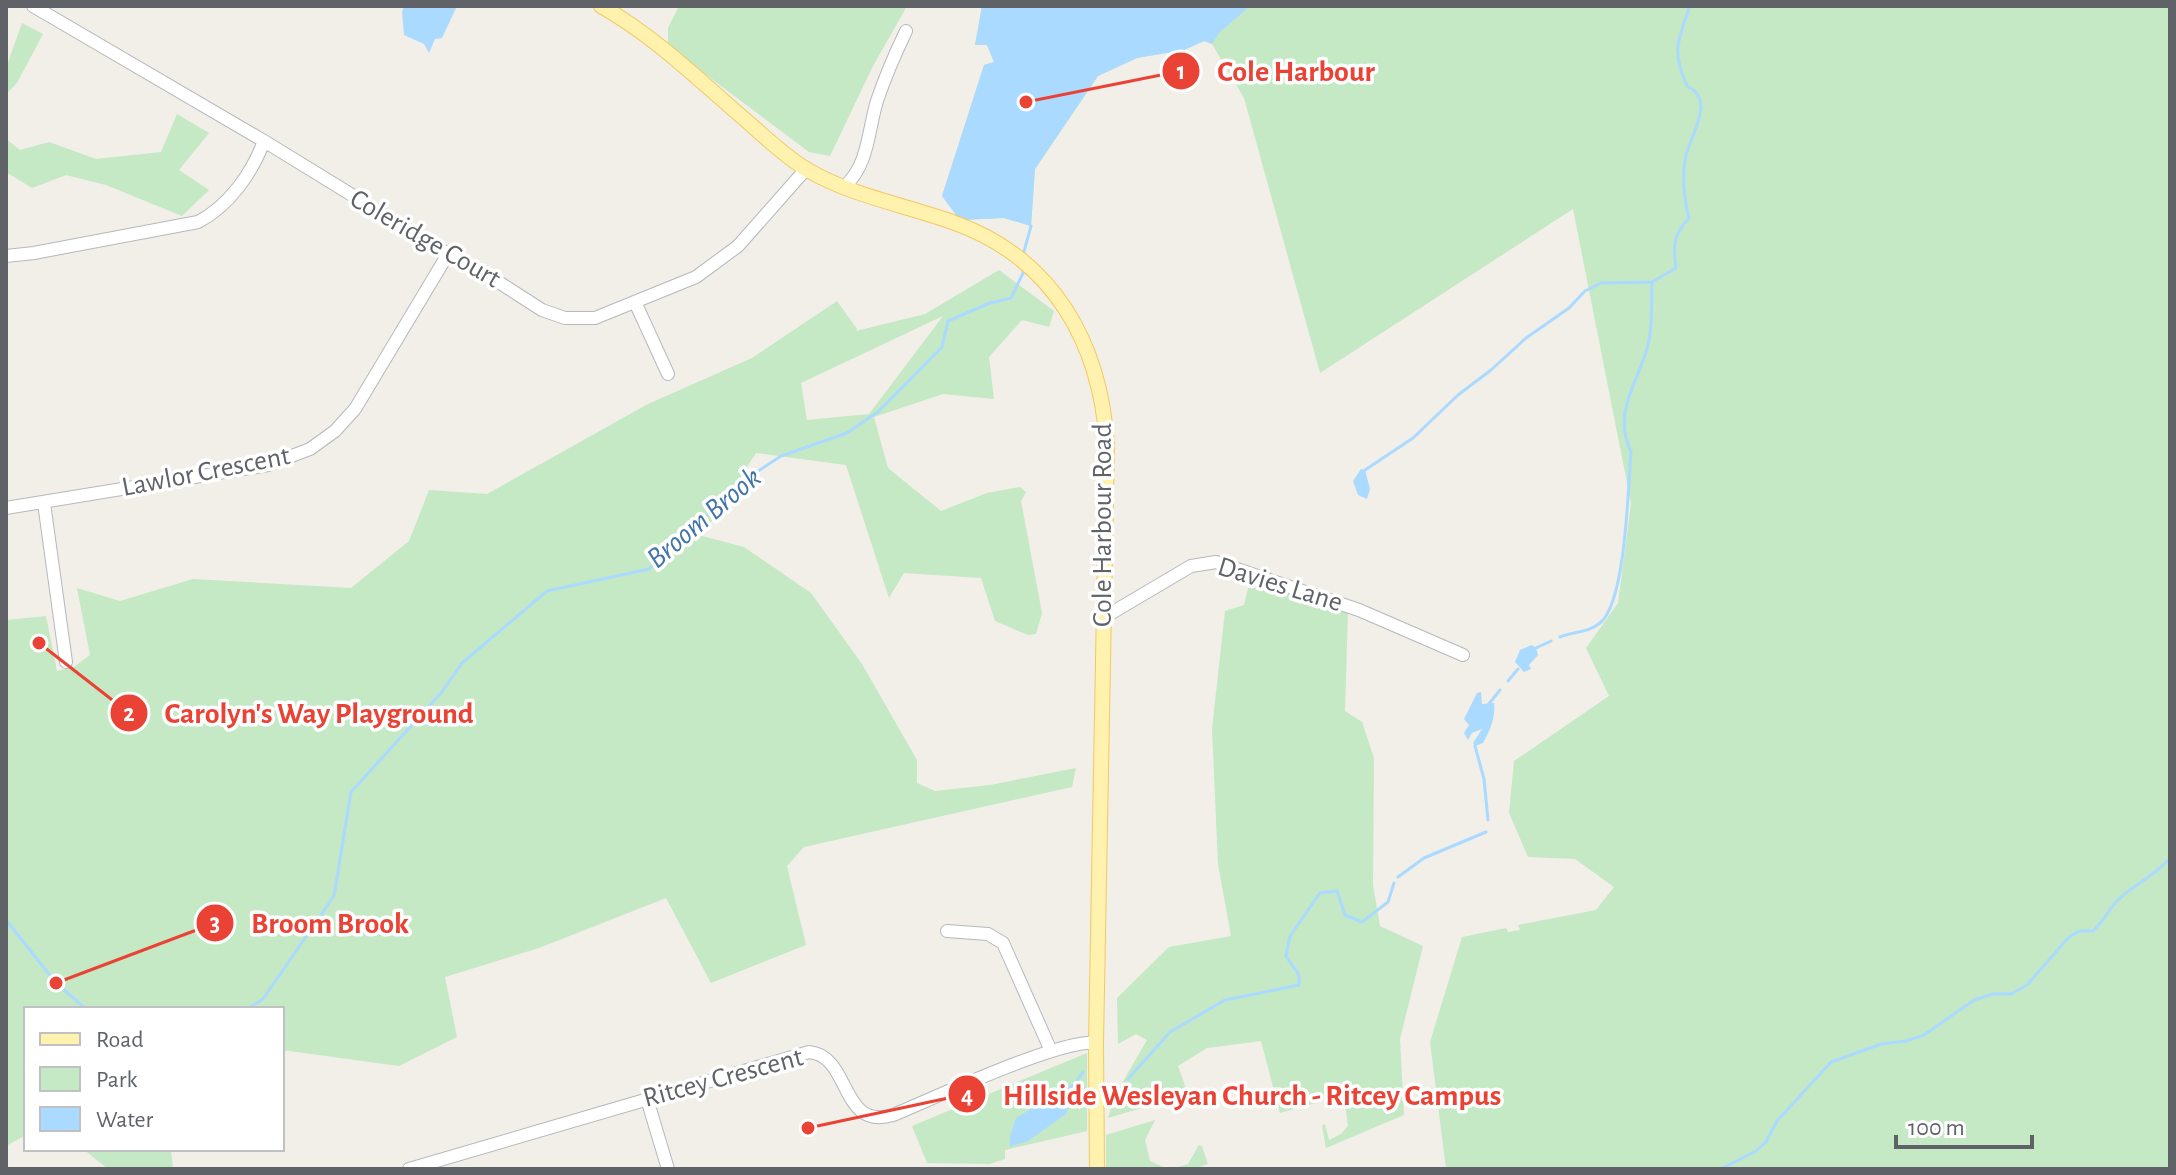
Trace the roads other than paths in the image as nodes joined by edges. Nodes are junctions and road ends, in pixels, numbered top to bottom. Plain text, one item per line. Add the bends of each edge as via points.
1 (33, 6) edge
2 (601, 6) edge
3 (906, 31) dead end
4 (264, 141) junction
5 (806, 169) junction
6 (844, 187) junction
7 (448, 254) junction
8 (6, 256) edge
9 (635, 302) junction
10 (668, 374) dead end
11 (44, 503) junction
12 (6, 508) edge
13 (1103, 618) junction
14 (1463, 655) dead end
15 (66, 662) dead end
16 (947, 931) dead end
17 (1096, 1043) junction
18 (1051, 1051) junction
19 (647, 1099) junction
20 (409, 1169) edge
21 (668, 1169) edge
22 (1097, 1169) edge

1 - 4 street, Coleridge Court
2 - 5 main road, Cole Harbour Road via 652,40
3 - 6 street via 877,102 862,163
4 - 7 street, Coleridge Court
4 - 8 street via 237,189 198,222
5 - 6 main road, Cole Harbour Road
5 - 9 street, Coleridge Court via 728,256 685,283
6 - 13 main road, Cole Harbour Road via 964,226 996,243 1038,275 1073,321 1096,374 1106,428
7 - 9 street, Coleridge Court via 557,316 595,318
7 - 11 street, Lawlor Crescent via 355,409 310,449 268,465
9 - 10 street
11 - 12 street, Lawlor Crescent
11 - 15 street
13 - 14 street, Davies Lane via 1191,566 1216,562 1359,610
13 - 17 main road, Cole Harbour Road
16 - 18 street via 988,934 1003,943
17 - 18 street, Ritcey Crescent
17 - 22 main road, Cole Harbour Road
18 - 19 street, Ritcey Crescent via 884,1117 859,1110 833,1066 814,1052
19 - 20 street, Ritcey Crescent
19 - 21 street

